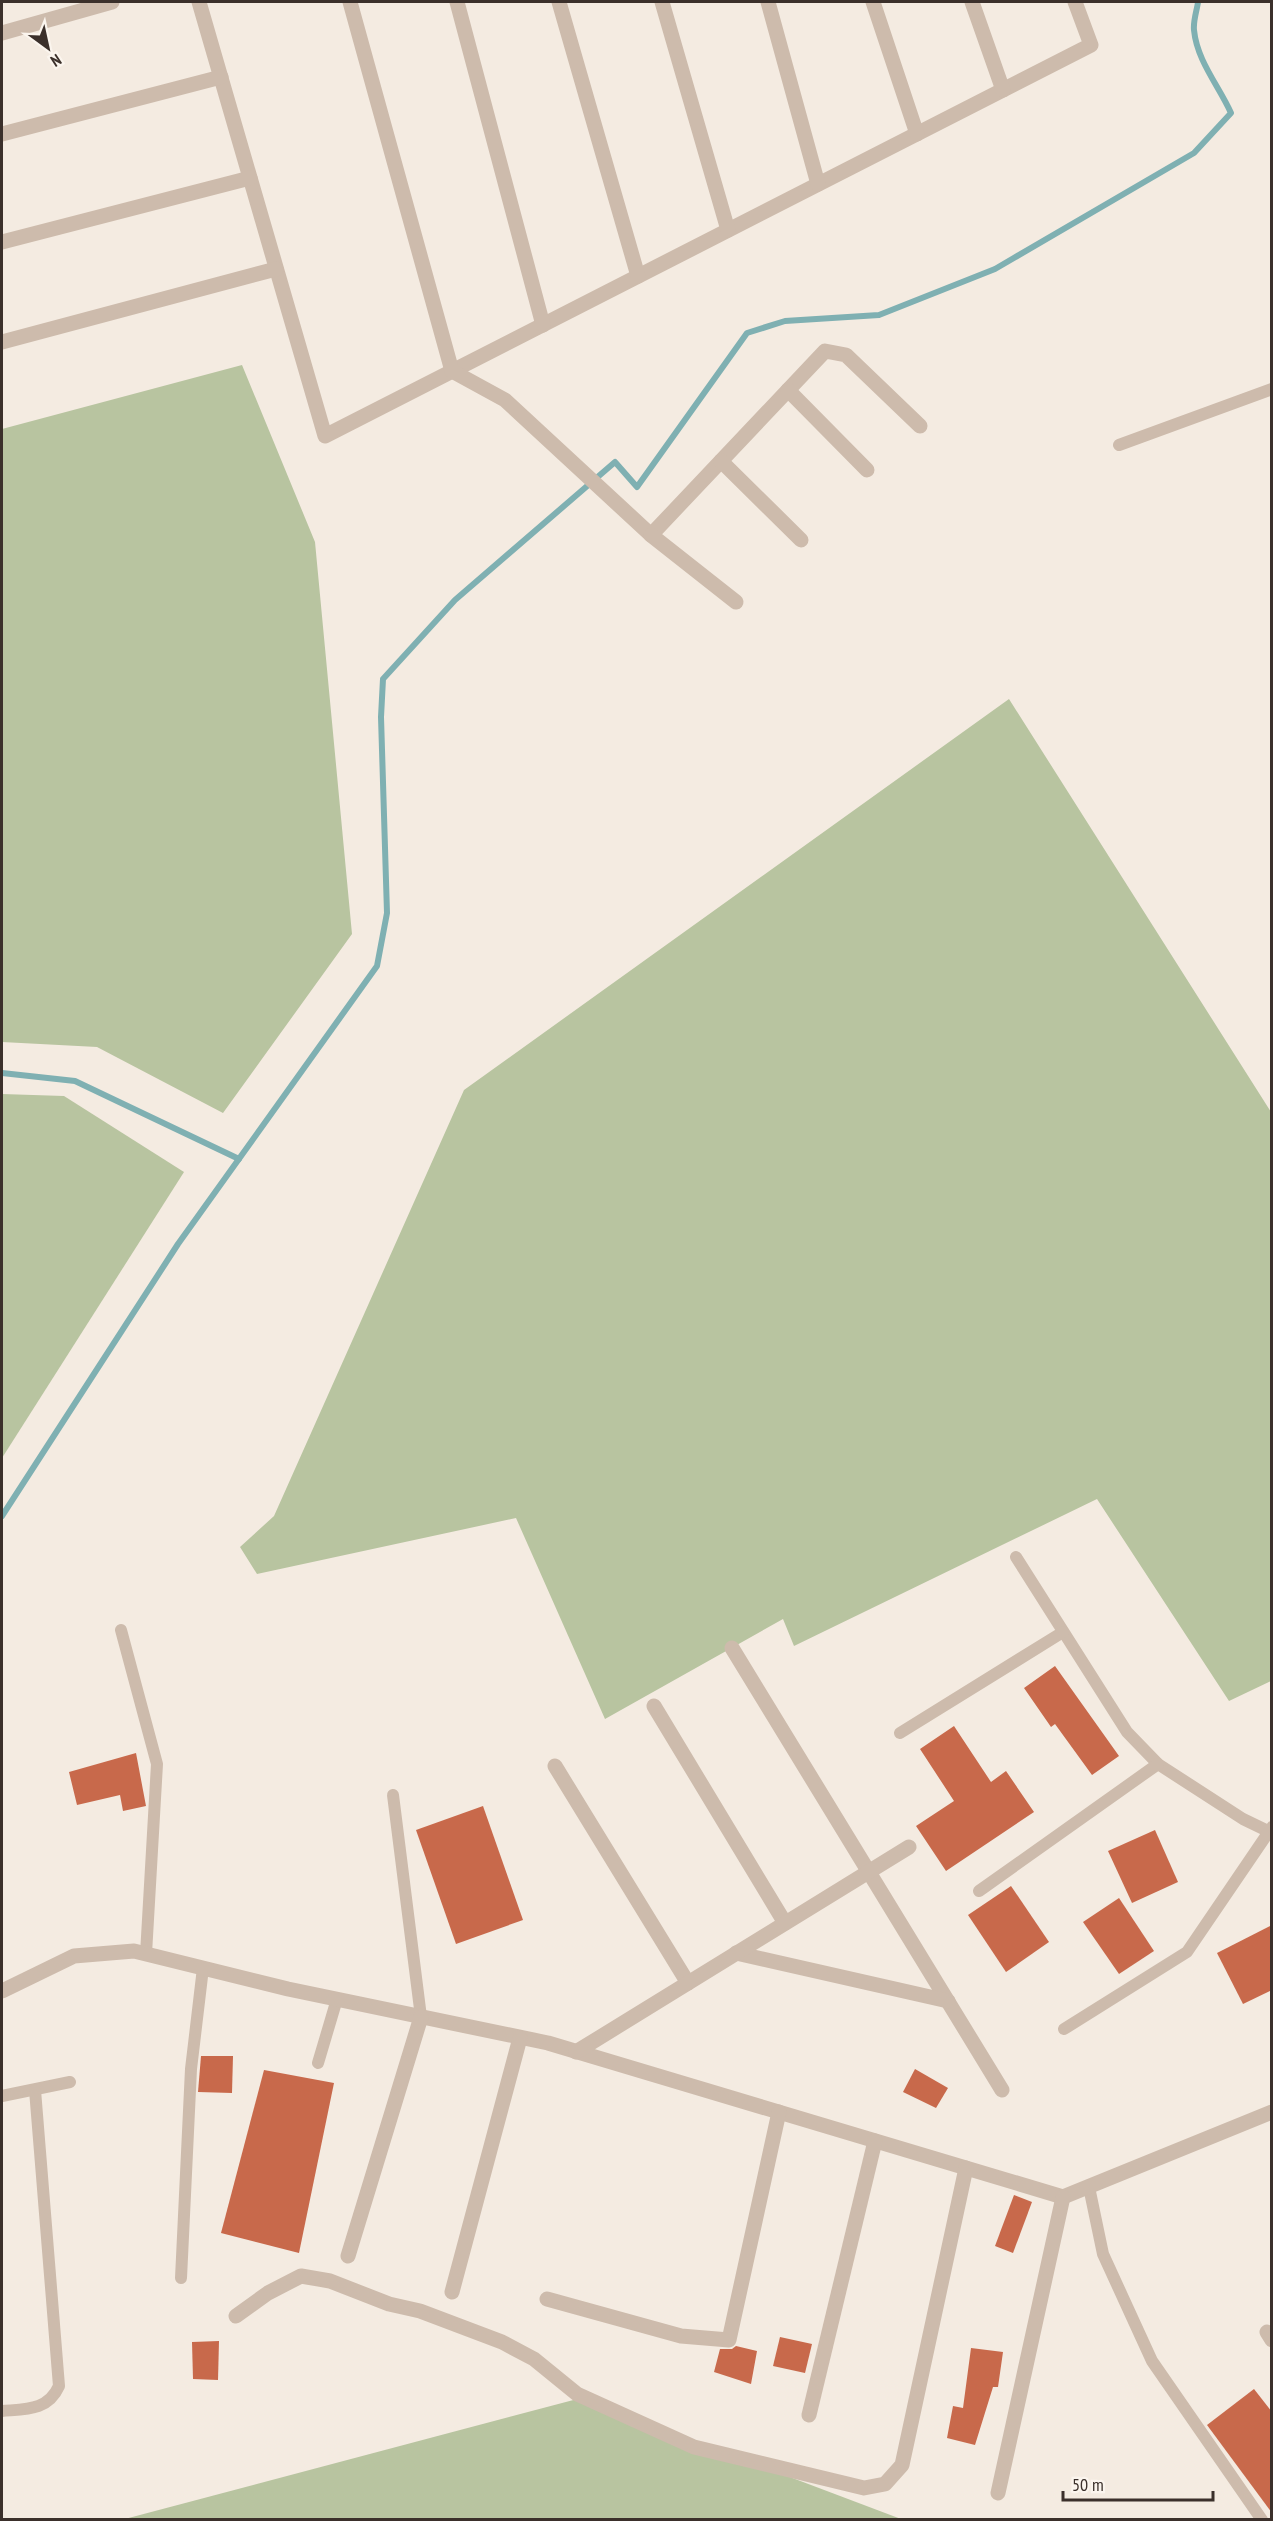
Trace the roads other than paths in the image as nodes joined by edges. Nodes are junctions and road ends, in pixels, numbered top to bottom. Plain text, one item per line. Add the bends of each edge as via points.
1 (112, 2) edge
2 (199, 2) edge
3 (350, 2) edge
4 (457, 2) edge
5 (559, 2) edge
6 (662, 2) edge
7 (768, 2) edge
8 (873, 2) edge
9 (972, 2) edge
10 (1075, 2) edge
11 (2, 33) edge
12 (221, 77) junction
13 (1004, 90) junction
14 (2, 134) edge
15 (917, 134) junction
16 (250, 178) junction
17 (818, 184) junction
18 (728, 230) junction
19 (2, 242) edge
20 (276, 269) junction
21 (638, 276) junction
22 (543, 325) junction
23 (2, 342) edge
24 (452, 371) junction
25 (1272, 389) edge
26 (788, 390) junction
27 (920, 426) dead end
28 (1119, 445) dead end
29 (721, 461) junction
30 (867, 470) dead end
31 (651, 535) junction
32 (801, 540) dead end
33 (736, 602) dead end
34 (1016, 1557) dead end
35 (120, 1630) dead end
36 (1063, 1632) junction
37 (732, 1648) dead end
38 (654, 1706) dead end
39 (900, 1733) dead end
40 (1158, 1764) junction
41 (555, 1766) dead end
42 (393, 1795) dead end
43 (1271, 1831) edge
44 (909, 1847) dead end
45 (869, 1872) junction
46 (979, 1891) dead end
47 (785, 1923) junction
48 (736, 1953) junction
49 (146, 1954) junction
50 (204, 1968) junction
51 (688, 1983) junction
52 (2, 1991) edge
53 (337, 1999) junction
54 (948, 2001) junction
55 (421, 2017) junction
56 (1064, 2029) dead end
57 (520, 2038) junction
58 (576, 2052) junction
59 (318, 2063) dead end
60 (70, 2082) dead end
61 (35, 2090) junction
62 (1002, 2090) dead end
63 (2, 2096) edge
64 (779, 2112) junction
65 (1272, 2112) edge
66 (875, 2141) junction
67 (966, 2168) junction
68 (1089, 2187) junction
69 (1063, 2197) junction
70 (348, 2256) dead end
71 (181, 2278) dead end
72 (452, 2292) dead end
73 (547, 2299) dead end
74 (236, 2316) dead end
75 (2, 2412) edge
76 (809, 2415) dead end
77 (998, 2493) dead end
78 (1262, 2520) edge

1 - 11 street
2 - 12 street
3 - 24 street
4 - 22 street
5 - 21 street
6 - 18 street
7 - 17 street
8 - 15 street
9 - 13 street
10 - 13 street via 1091,45
12 - 14 street
12 - 16 street
13 - 15 street
15 - 17 street
16 - 19 street
16 - 20 street
17 - 18 street
18 - 21 street
20 - 23 street
20 - 24 street via 325,436
21 - 22 street
22 - 24 street
24 - 31 street via 505,400
25 - 28 lane
26 - 27 street via 825,351 846,355
26 - 29 street
26 - 30 street
29 - 31 street
29 - 32 street
31 - 33 street
34 - 36 lane
35 - 49 lane via 157,1764
36 - 39 lane
36 - 40 lane via 1127,1732
37 - 45 street
38 - 47 street
40 - 43 lane via 1243,1819
40 - 46 lane
41 - 51 street
42 - 55 lane
43 - 56 lane via 1187,1952
44 - 45 street
45 - 47 street
45 - 54 street
47 - 48 street
48 - 51 street
48 - 54 street
49 - 50 street
49 - 52 street via 134,1951 74,1956
50 - 53 street
50 - 71 lane via 191,2069
51 - 58 street
53 - 55 street
53 - 59 lane
54 - 62 street
55 - 57 street
55 - 70 street
57 - 58 street
57 - 72 street
58 - 64 street
60 - 61 lane
61 - 63 lane
61 - 75 lane via 58,2386 49,2402 41,2407
64 - 66 street
64 - 73 street via 729,2340 681,2336
65 - 68 street
66 - 67 street
66 - 76 street
67 - 69 street
67 - 74 street via 902,2465 885,2484 864,2488 694,2447 578,2394 534,2359 502,2342 330,2281 301,2276
68 - 69 street
68 - 78 lane via 1103,2254 1152,2361
69 - 77 street

